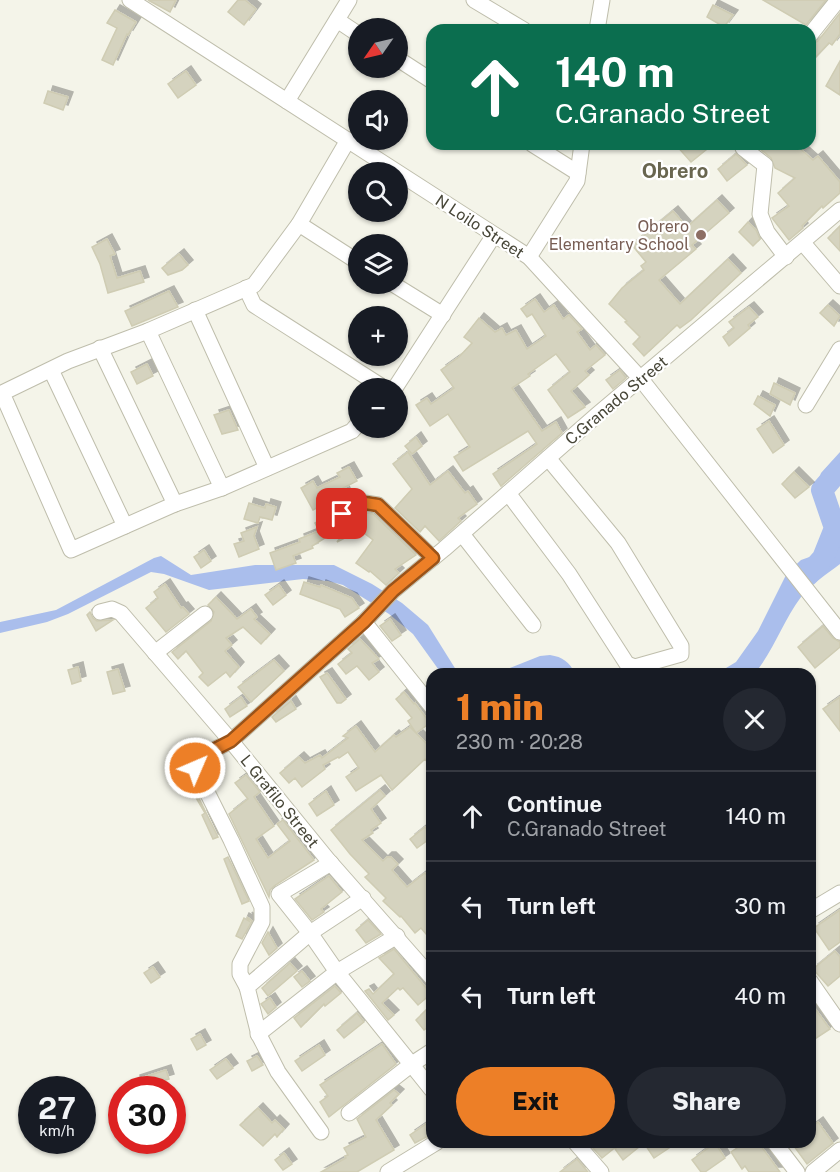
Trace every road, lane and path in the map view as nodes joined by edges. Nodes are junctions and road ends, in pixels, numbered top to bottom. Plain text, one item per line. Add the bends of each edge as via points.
1 (130, 0) edge
2 (349, 0) edge
3 (474, 0) edge
4 (602, 0) edge
5 (838, 0) edge
6 (337, 20) junction
7 (514, 24) edge
8 (598, 24) edge
9 (348, 27) edge
10 (816, 28) edge
11 (408, 65) edge
12 (426, 77) edge
13 (287, 101) junction
14 (348, 140) joint
15 (363, 150) edge
16 (542, 150) edge
17 (581, 150) edge
18 (746, 150) edge
19 (578, 173) junction
20 (840, 210) edge
21 (299, 224) junction
22 (494, 235) junction
23 (803, 243) junction
24 (348, 255) edge
25 (786, 256) junction
26 (528, 257) junction
27 (840, 286) edge
28 (246, 288) junction
29 (408, 293) edge
30 (195, 310) junction
31 (443, 315) junction
32 (148, 331) junction
33 (100, 348) junction
34 (840, 349) edge
35 (51, 370) junction
36 (368, 378) edge
37 (402, 378) edge
38 (640, 378) junction
39 (806, 405) dead end
40 (348, 432) edge
41 (548, 458) junction
42 (267, 468) junction
43 (222, 488) junction
44 (508, 493) junction
45 (175, 504) junction
46 (342, 514) dead end
47 (124, 526) junction
48 (462, 534) junction
49 (433, 558) junction
50 (100, 612) dead end
51 (206, 614) dead end
52 (364, 622) junction
53 (533, 625) dead end
54 (840, 632) edge
55 (155, 653) junction
56 (426, 700) edge
57 (231, 741) junction
58 (331, 863) junction
59 (840, 893) edge
60 (279, 894) junction
61 (363, 898) junction
62 (816, 907) edge
63 (262, 908) junction
64 (310, 933) junction
65 (397, 936) junction
66 (426, 971) edge
67 (337, 972) junction
68 (247, 987) junction
69 (816, 990) edge
70 (840, 1024) edge
71 (258, 1034) junction
72 (426, 1055) edge
73 (412, 1064) junction
74 (426, 1082) edge
75 (349, 1113) dead end
76 (321, 1132) dead end
77 (427, 1148) edge
78 (580, 1148) edge
79 (778, 1148) edge
80 (840, 1150) edge
81 (388, 1172) edge
82 (601, 1172) edge
83 (796, 1172) edge
84 (813, 1172) edge

1 - 13 street, N Loilo Street
2 - 6 street
3 - 7 street
4 - 8 street
5 - 10 street
6 - 9 street
6 - 13 street
11 - 12 street
13 - 14 street, N Loilo Street
14 - 21 street
15 - 22 street, N Loilo Street
16 - 19 street
17 - 19 street
18 - 25 street via 765,165 760,214 767,232
19 - 26 street via 578,181
20 - 23 street, C.Granado Street
21 - 24 street
21 - 28 street via 254,285
22 - 26 street, N Loilo Street
22 - 31 street
23 - 25 street, C.Granado Street
23 - 27 street
25 - 38 street, C.Granado Street
26 - 38 street, N Loilo Street
28 - 30 street
28 - 36 street via 254,305
29 - 31 street
30 - 32 street
30 - 42 street
31 - 37 street
32 - 33 street
32 - 43 street
33 - 35 street
33 - 45 street
34 - 39 street
35 - 47 street
35 - 47 street via 2,393 71,550
38 - 41 street, C.Granado Street
38 - 54 street, N Loilo Street
40 - 42 street
41 - 44 street, C.Granado Street
41 - 44 street via 618,543 681,646 681,654 635,667 627,664 569,574
42 - 43 street
43 - 45 street
44 - 48 street, C.Granado Street
45 - 47 street
46 - 49 street via 365,503 378,505
48 - 49 street, C.Granado Street
48 - 53 street
49 - 52 street, C.Granado Street via 393,591
50 - 55 street, L Grafilo Street via 112,609 121,613
51 - 55 street
52 - 56 street
52 - 57 street, C.Granado Street
55 - 57 street, L Grafilo Street
57 - 58 street, L Grafilo Street
57 - 63 street, C.Granado Street via 194,760 195,768
58 - 60 street
58 - 61 street, L Grafilo Street
59 - 62 street
60 - 63 street
60 - 64 street
61 - 64 street
61 - 65 street, L Grafilo Street
63 - 68 street via 262,922 240,964
64 - 67 street
64 - 68 street
65 - 66 street, L Grafilo Street
65 - 67 street
67 - 71 street
67 - 73 street
68 - 71 street
69 - 70 street
71 - 76 street via 278,1072
72 - 73 street
73 - 74 street
73 - 75 street
77 - 81 street
78 - 82 street
79 - 83 street
80 - 84 street

